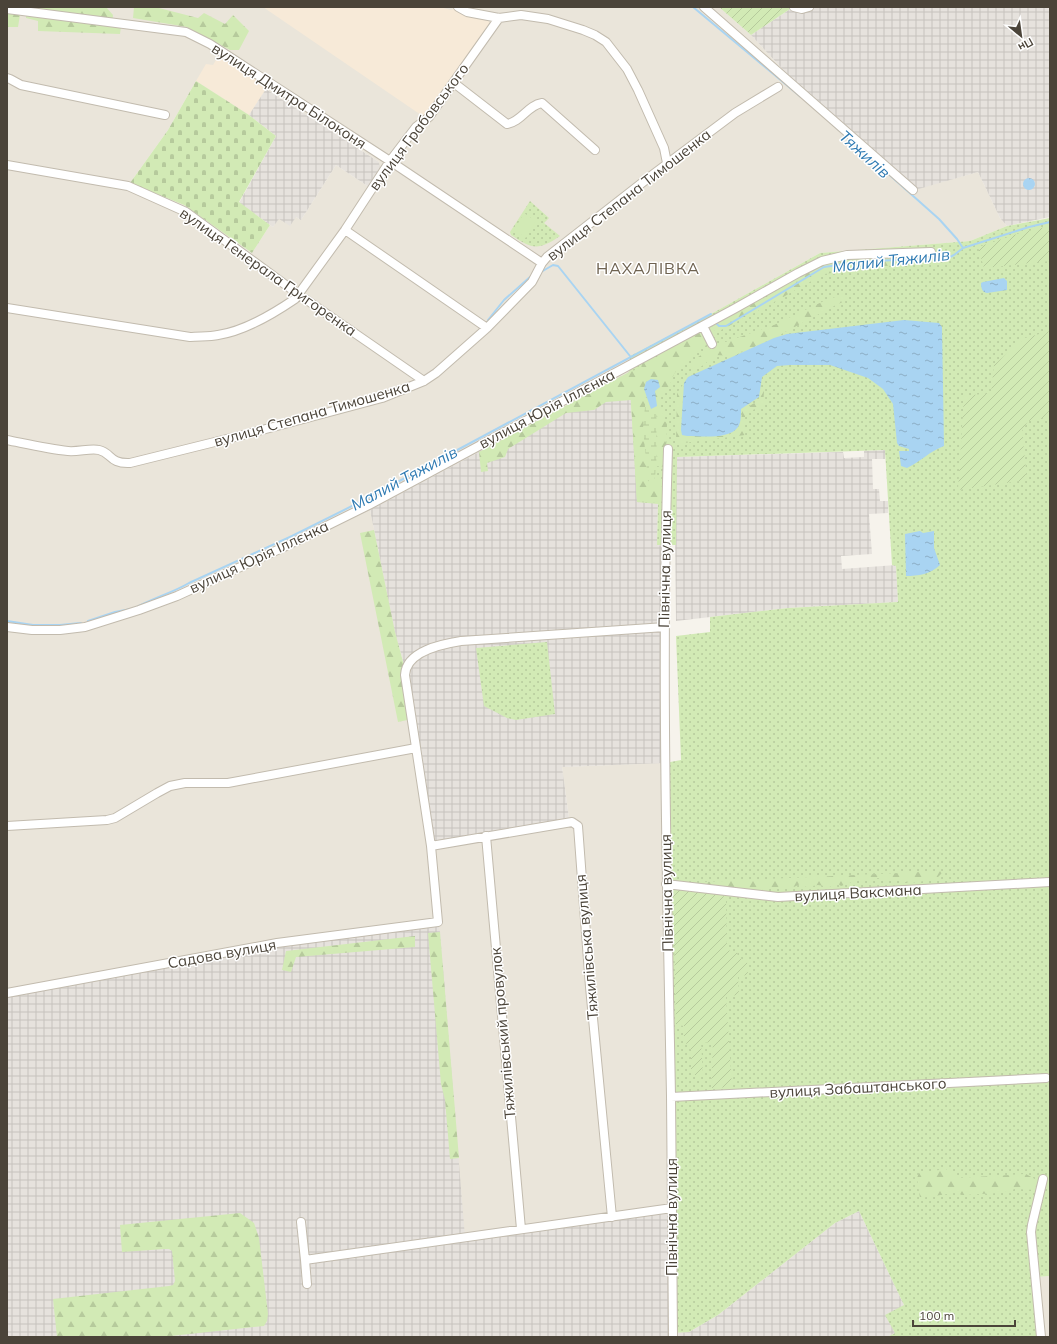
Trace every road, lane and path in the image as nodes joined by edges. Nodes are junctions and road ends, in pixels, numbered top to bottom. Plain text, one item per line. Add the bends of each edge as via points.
1 (458, 7) edge
2 (704, 7) edge
3 (794, 7) edge
4 (809, 7) edge
5 (7, 8) edge
6 (499, 18) junction
7 (7, 78) edge
8 (454, 83) junction
9 (778, 87) dead end
10 (165, 115) dead end
11 (595, 150) dead end
12 (390, 161) junction
13 (668, 164) junction
14 (7, 165) edge
15 (913, 190) dead end
16 (345, 230) junction
17 (931, 252) dead end
18 (542, 263) junction
19 (298, 294) junction
20 (7, 308) edge
21 (703, 326) junction
22 (486, 328) junction
23 (712, 344) dead end
24 (424, 381) junction
25 (7, 440) edge
26 (668, 449) dead end
27 (7, 627) edge
28 (665, 627) junction
29 (416, 748) junction
30 (7, 826) edge
31 (486, 836) junction
32 (431, 846) junction
33 (1050, 882) edge
34 (666, 884) junction
35 (7, 993) edge
36 (1046, 1078) dead end
37 (671, 1097) junction
38 (1043, 1179) dead end
39 (672, 1208) junction
40 (612, 1216) junction
41 (301, 1222) dead end
42 (520, 1229) junction
43 (305, 1260) junction
44 (307, 1284) dead end
45 (673, 1337) edge
46 (1042, 1337) edge

1 - 6 street via 468,12
2 - 15 street
3 - 4 street
5 - 12 street, вулиця Дмитра Білоконя via 186,32 210,44
6 - 8 street, вулиця Грабовського
6 - 13 street via 521,15 548,19 583,30 606,42 627,69 638,90 664,148
7 - 10 street via 22,85
8 - 11 street via 507,124 513,123 536,104 542,103
8 - 12 street, вулиця Грабовського via 429,117 416,127
9 - 13 street, вулиця Степана Тимошенка via 735,113
12 - 16 street, вулиця Грабовського
12 - 18 street, вулиця Дмитра Білоконя
13 - 18 street, вулиця Степана Тимошенка
14 - 19 street, вулиця Генерала Григоренка via 128,186 186,212
16 - 19 street, вулиця Грабовського
16 - 22 street
17 - 21 street, вулиця Юрія Іллєнка via 847,255 829,259 798,273
18 - 22 street, вулиця Степана Тимошенка via 532,282
19 - 20 street, вулиця Грабовського via 295,299 251,324 218,335 190,337
19 - 24 street, вулиця Генерала Григоренка
21 - 23 street
21 - 27 street, вулиця Юрія Іллєнка via 369,506 177,596 85,627 32,630
22 - 24 street, вулиця Степана Тимошенка
24 - 25 street, вулиця Степана Тимошенка via 382,398 130,463 116,462 98,449 68,451
26 - 28 street, Північна вулиця
28 - 29 street via 461,641 421,654 412,659 406,668 405,676
28 - 34 street, Північна вулиця
29 - 30 street via 228,783 185,783 170,786 115,818 107,820
29 - 32 street
31 - 32 street, Тяжилівська вулиця
31 - 40 street, Тяжилівська вулиця via 572,822 578,826 590,987
31 - 42 street, Тяжилівський провулок
32 - 35 street, Садова вулиця via 438,922 277,943
33 - 34 street, вулиця Ваксмана via 778,897
34 - 37 street, Північна вулиця
36 - 37 street, вулиця Забаштанського
37 - 39 street, Північна вулиця
38 - 46 street via 1031,1232
39 - 40 street
39 - 45 street, Північна вулиця
40 - 42 street
41 - 43 street
42 - 43 street
43 - 44 street

